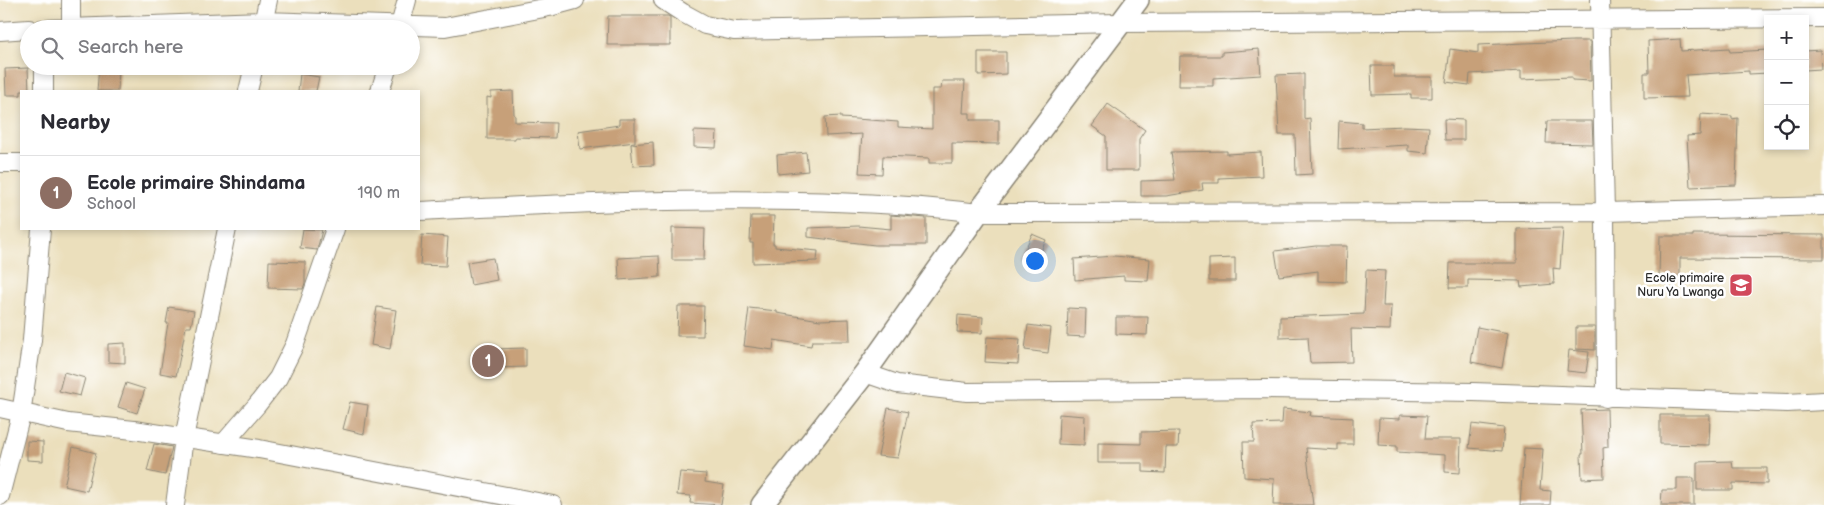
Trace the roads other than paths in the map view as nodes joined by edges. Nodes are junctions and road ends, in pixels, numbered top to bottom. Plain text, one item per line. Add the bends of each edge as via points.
1 (71, 0) edge
2 (268, 0) edge
3 (407, 0) edge
4 (575, 0) edge
5 (663, 0) edge
6 (1138, 0) edge
7 (1600, 0) edge
8 (1824, 18) edge
9 (71, 20) edge
10 (264, 20) edge
11 (402, 20) edge
12 (1600, 20) junction
13 (1120, 24) junction
14 (420, 27) edge
15 (20, 30) edge
16 (0, 31) edge
17 (44, 75) edge
18 (252, 75) edge
19 (385, 75) edge
20 (44, 90) edge
21 (248, 90) edge
22 (380, 90) edge
23 (0, 163) edge
24 (20, 163) edge
25 (1824, 206) edge
26 (420, 211) edge
27 (1605, 212) junction
28 (978, 213) junction
29 (41, 230) edge
30 (227, 230) edge
31 (336, 230) edge
32 (865, 373) junction
33 (1606, 398) junction
34 (1824, 401) edge
35 (0, 408) edge
36 (21, 414) junction
37 (184, 438) junction
38 (223, 444) junction
39 (0, 496) edge
40 (174, 505) edge
41 (552, 505) edge
42 (762, 505) edge

1 - 9 street
2 - 10 street
3 - 11 street
4 - 14 street via 480,21
5 - 13 street via 705,25 734,31
6 - 13 street
7 - 12 street
8 - 12 street
12 - 13 street
12 - 27 street
13 - 28 street
15 - 16 street
17 - 20 street
18 - 21 street
19 - 22 street
23 - 24 street
25 - 27 street
26 - 28 street via 727,199 898,204
27 - 28 street
27 - 33 street
28 - 32 street
29 - 36 street via 32,340
30 - 37 street
31 - 38 street via 295,344 278,378
32 - 33 street via 897,384 967,392 1267,389
32 - 42 street
33 - 34 street via 1787,403
35 - 36 street
36 - 37 street
36 - 39 street
37 - 38 street
37 - 40 street
38 - 41 street

